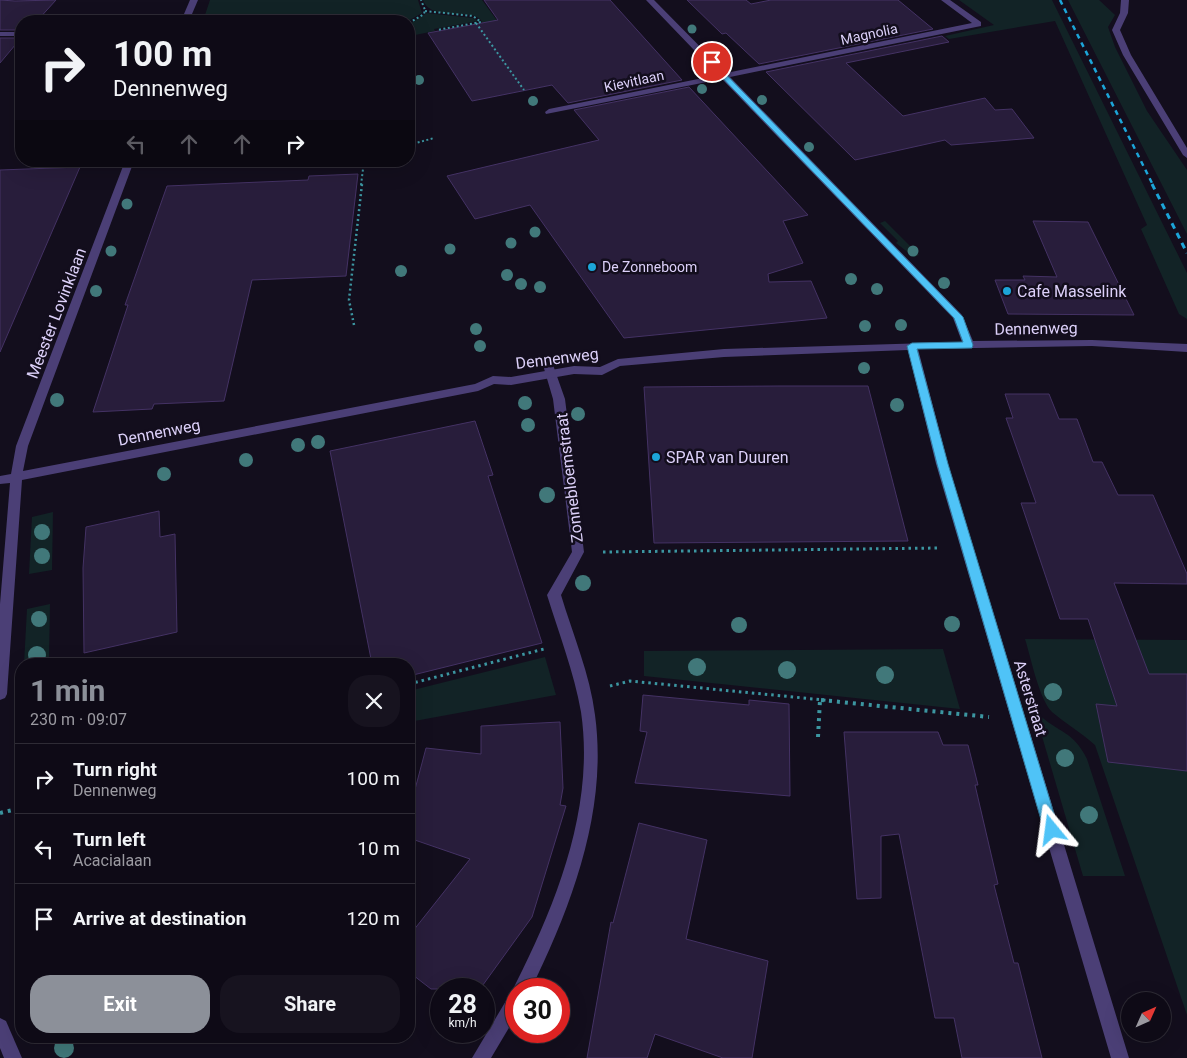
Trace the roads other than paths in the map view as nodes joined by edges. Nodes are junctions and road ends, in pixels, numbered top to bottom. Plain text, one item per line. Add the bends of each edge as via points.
1 (194, 0) edge
2 (650, 0) edge
3 (946, 0) edge
4 (1125, 0) edge
5 (188, 15) edge
6 (0, 34) edge
7 (15, 34) edge
8 (726, 76) junction
9 (549, 112) dead end
10 (1187, 155) edge
11 (128, 167) edge
12 (969, 345) junction
13 (912, 346) junction
14 (1187, 348) edge
15 (550, 369) junction
16 (16, 477) junction
17 (0, 480) edge
18 (0, 694) edge
19 (528, 978) edge
20 (505, 1018) edge
21 (0, 1027) edge
22 (13, 1058) edge
23 (481, 1058) edge
24 (1120, 1058) edge

1 - 5 street
2 - 8 street
3 - 8 street, Magnolia via 978,24
4 - 10 street via 1124,13 1116,30 1127,55
6 - 7 street
8 - 9 street, Kievitlaan
8 - 12 street via 958,317
11 - 16 street, Meester Lovinklaan via 22,446
12 - 13 street, Dennenweg
12 - 14 street, Dennenweg via 1092,343
13 - 15 street, Dennenweg via 724,353 618,364 602,371
13 - 24 street, Asterstraat via 968,548
15 - 16 street, Dennenweg via 511,381 493,380 478,387
15 - 19 street, Zonnebloemstraat via 559,399 578,552 554,596 583,692 590,731 586,804 567,888
16 - 17 street, Dennenweg
16 - 18 street, Meester Lovinklaan
20 - 23 street
21 - 22 street

